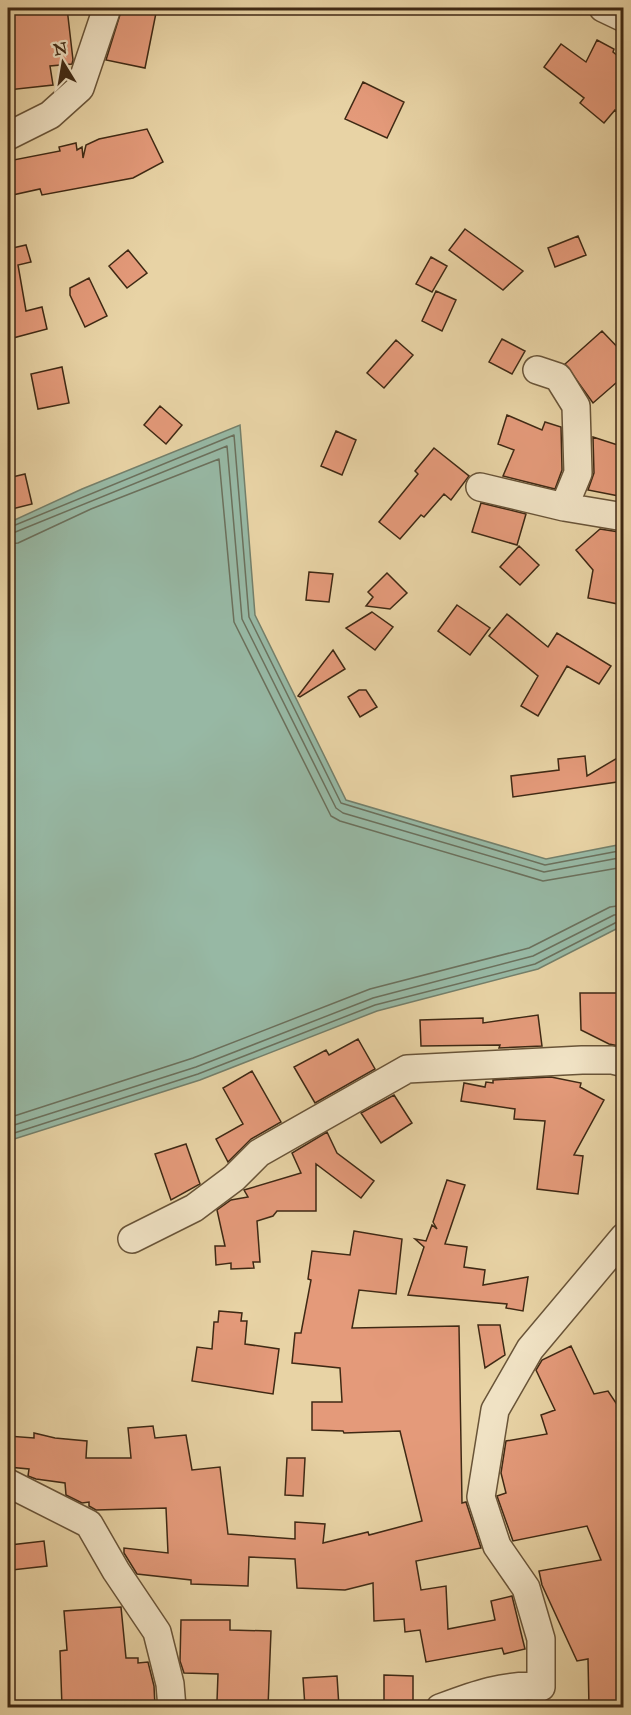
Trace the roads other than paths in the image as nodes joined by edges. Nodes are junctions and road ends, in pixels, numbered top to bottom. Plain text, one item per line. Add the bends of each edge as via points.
1 (106, 8) edge
2 (603, 8) edge
3 (624, 18) edge
4 (8, 136) edge
5 (537, 370) dead end
6 (480, 487) dead end
7 (564, 507) junction
8 (624, 518) edge
9 (624, 1063) edge
10 (624, 1237) edge
11 (132, 1239) dead end
12 (8, 1483) edge
13 (172, 1707) edge
14 (440, 1707) edge

1 - 4 street via 80,88 50,115
2 - 3 street
5 - 7 street via 558,377 576,406 578,473
6 - 7 street
7 - 8 street
9 - 11 street via 582,1060 407,1069 259,1153 194,1208
10 - 14 street via 530,1349 495,1410 481,1497 497,1546 525,1588 541,1639 541,1686 477,1694
12 - 13 street via 89,1524 157,1632

